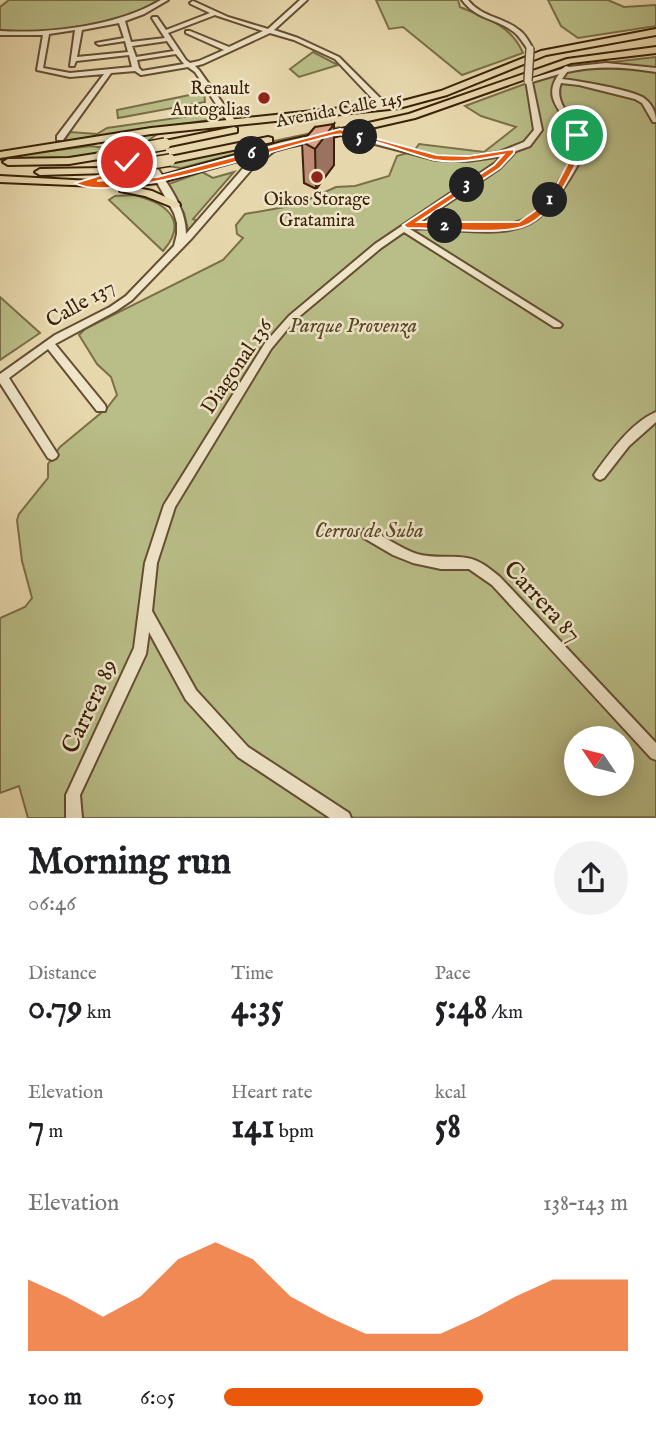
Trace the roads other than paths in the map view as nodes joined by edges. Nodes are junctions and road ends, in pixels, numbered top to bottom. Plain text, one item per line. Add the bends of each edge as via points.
1 (164, 0) edge
2 (304, 0) edge
3 (465, 0) edge
4 (193, 3) dead end
5 (215, 13) junction
6 (155, 18) dead end
7 (122, 22) junction
8 (79, 28) junction
9 (270, 31) junction
10 (165, 32) junction
11 (188, 32) dead end
12 (656, 32) edge
13 (0, 33) edge
14 (46, 34) junction
15 (170, 39) junction
16 (129, 42) junction
17 (99, 43) dead end
18 (230, 50) junction
19 (656, 50) edge
20 (178, 52) junction
21 (133, 56) junction
22 (73, 59) junction
23 (191, 66) junction
24 (566, 68) junction
25 (139, 71) junction
26 (656, 71) edge
27 (108, 73) junction
28 (70, 75) junction
29 (557, 80) junction
30 (529, 83) junction
31 (385, 107) junction
32 (435, 109) junction
33 (318, 113) junction
34 (656, 120) edge
35 (232, 122) junction
36 (368, 126) junction
37 (180, 128) junction
38 (340, 132) junction
39 (375, 141) junction
40 (61, 142) junction
41 (275, 147) junction
42 (512, 151) junction
43 (0, 155) edge
44 (228, 160) junction
45 (149, 161) junction
46 (0, 162) edge
47 (210, 165) junction
48 (248, 168) junction
49 (0, 173) edge
50 (0, 178) edge
51 (158, 180) junction
52 (83, 183) junction
53 (175, 205) junction
54 (405, 227) junction
55 (173, 253) junction
56 (557, 325) dead end
57 (49, 343) junction
58 (1, 378) edge
59 (101, 408) dead end
60 (656, 416) edge
61 (52, 455) dead end
62 (600, 475) dead end
63 (368, 534) dead end
64 (146, 613) junction
65 (656, 753) edge
66 (74, 817) edge
67 (344, 817) edge

1 - 7 street
2 - 9 street
3 - 30 street, bridge via 524,37 530,49
4 - 5 street
5 - 9 street
5 - 10 street
6 - 10 street
7 - 8 street
7 - 16 street
8 - 14 street
8 - 22 street
9 - 18 street
9 - 31 street via 337,58
10 - 15 street
11 - 18 street
12 - 31 main road, Avenida Calle 145 via 555,50 444,93
13 - 14 street
14 - 28 street via 39,69
15 - 16 street
15 - 20 street
16 - 17 street
16 - 21 street
18 - 23 street
19 - 32 main road, Avenida Calle 145 via 570,61
20 - 21 street
20 - 23 street
21 - 22 street
21 - 25 street
22 - 28 street
23 - 25 street
23 - 35 street
24 - 26 street via 617,64
24 - 29 street
24 - 30 street, bridge
25 - 27 street
27 - 28 street
27 - 40 street
29 - 34 street via 637,97
29 - 54 street via 554,97 577,135 579,150 557,191 539,212 522,224
30 - 42 street, Diagonal 136 via 538,130 527,144
31 - 33 main road, Avenida Calle 145
32 - 36 main road, Avenida Calle 145
32 - 49 main road, Avenida Calle 145, bridge via 104,171
33 - 35 main road, Avenida Calle 145
33 - 46 main road, Avenida Calle 145, bridge via 101,156
35 - 37 main road, Avenida Calle 145
36 - 38 main road, Avenida Calle 145
36 - 39 street via 368,136
37 - 40 main road, Avenida Calle 145
37 - 45 main road via 151,141 146,151
38 - 39 street, Diagonal 136
38 - 41 main road, Avenida Calle 145
39 - 42 street, Diagonal 136 via 423,156 452,159
40 - 43 main road, Avenida Calle 145
40 - 52 main road via 108,143 127,153 125,166 114,174
41 - 44 main road, Avenida Calle 145
41 - 48 street, Calle 137
42 - 54 street, Diagonal 136 via 497,166
44 - 47 main road, Avenida Calle 145
44 - 48 street
45 - 47 main road via 172,171
45 - 51 street
47 - 51 main road, Avenida Calle 145
48 - 55 street, Calle 137
50 - 52 main road, Avenida Calle 145
51 - 52 main road, Avenida Calle 145
51 - 53 street
52 - 53 main road via 148,193
53 - 55 street via 183,233
54 - 56 street
54 - 64 street, Diagonal 136 via 292,318 268,346 170,505 151,563
55 - 57 street, Calle 137 via 122,304
57 - 58 street, Calle 137
57 - 59 street
58 - 61 street
60 - 62 street via 621,446
63 - 65 street, Carrera 87 via 410,558 479,567
64 - 66 street, Carrera 89 via 141,649 73,795
64 - 67 street via 191,695 243,752

